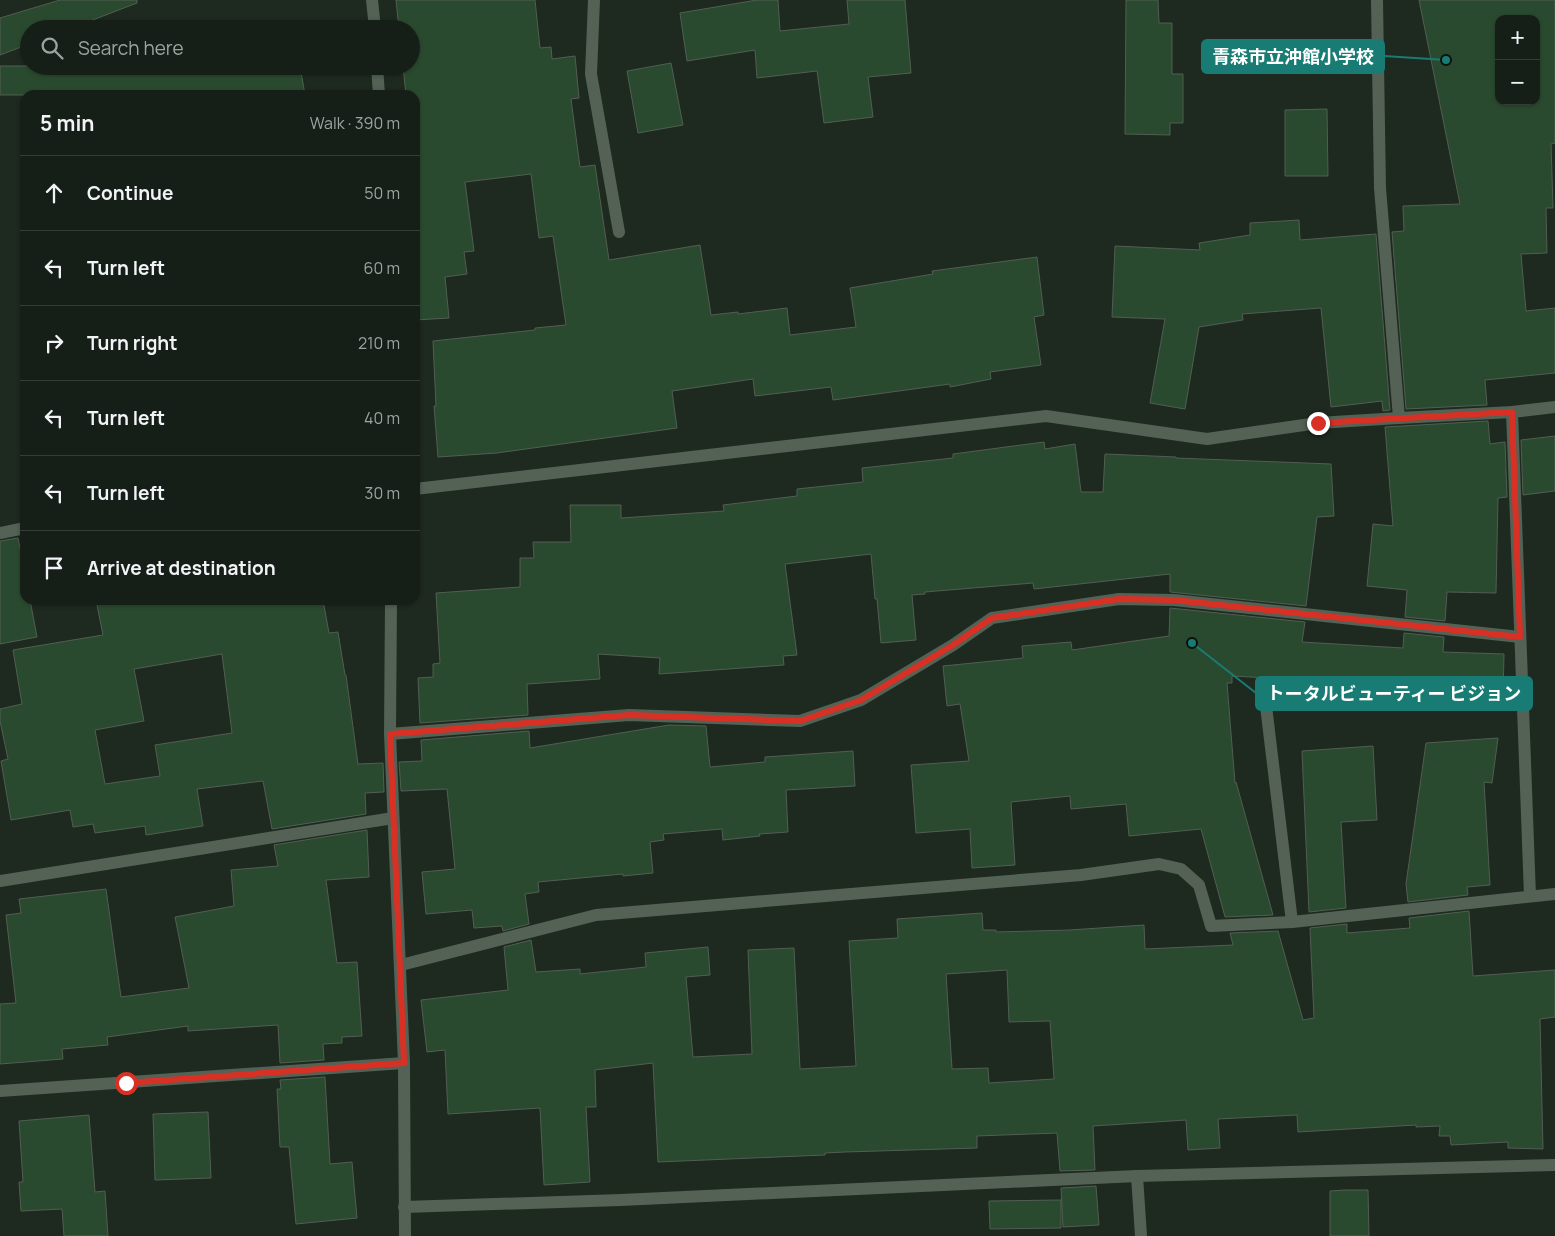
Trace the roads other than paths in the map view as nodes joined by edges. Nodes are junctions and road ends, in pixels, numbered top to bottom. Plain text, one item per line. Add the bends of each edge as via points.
1 (372, 0) edge
2 (594, 0) edge
3 (1376, 0) edge
4 (374, 20) edge
5 (378, 75) edge
6 (379, 90) edge
7 (619, 232) dead end
8 (1555, 407) edge
9 (1512, 412) junction
10 (1399, 418) junction
11 (420, 488) edge
12 (20, 529) edge
13 (0, 533) edge
14 (391, 605) edge
15 (1520, 637) junction
16 (1266, 706) dead end
17 (390, 734) junction
18 (393, 818) junction
19 (0, 881) edge
20 (1555, 894) edge
21 (1530, 896) junction
22 (1292, 922) junction
23 (401, 965) junction
24 (404, 1063) junction
25 (0, 1091) edge
26 (1555, 1165) edge
27 (1137, 1176) junction
28 (404, 1207) junction
29 (404, 1236) edge
30 (1141, 1236) edge

1 - 4 street
2 - 7 street via 591,74
3 - 10 street via 1380,188
5 - 6 street
8 - 9 street
9 - 10 street
9 - 15 street
10 - 11 street via 1318,423 1207,439 1046,416
12 - 13 street
14 - 17 street
15 - 17 street via 1174,600 1119,599 992,618 861,700 800,721 629,715
15 - 21 street
16 - 22 street
17 - 18 street
18 - 19 street
18 - 23 street
20 - 21 street
21 - 22 street
22 - 23 street via 1211,926 1199,885 1181,869 1159,864 1081,875 596,915
23 - 24 street
24 - 25 street
24 - 28 street
26 - 27 street
27 - 28 street
27 - 30 street
28 - 29 street

